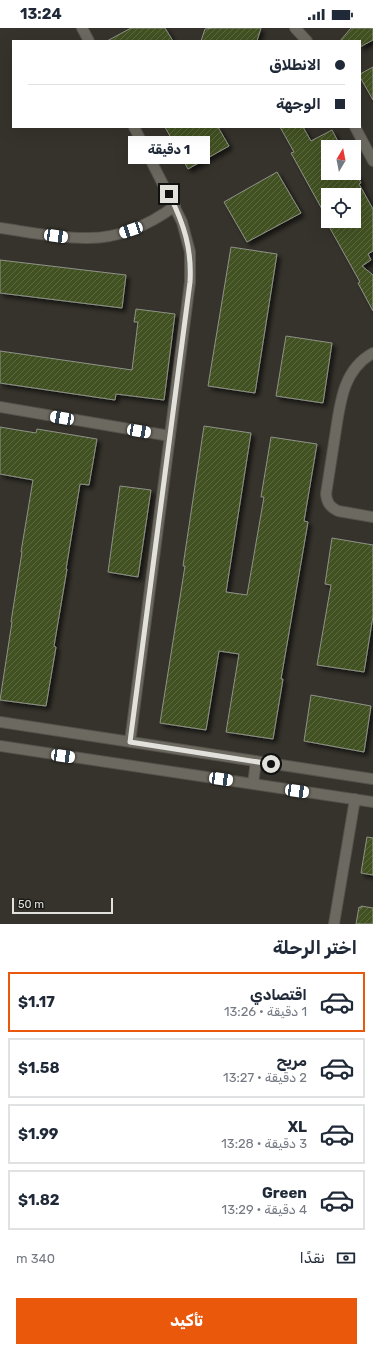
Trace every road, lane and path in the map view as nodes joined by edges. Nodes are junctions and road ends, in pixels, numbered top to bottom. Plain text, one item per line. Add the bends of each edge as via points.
1 (82, 28) edge
2 (295, 28) edge
3 (88, 40) edge
4 (306, 40) edge
5 (135, 128) edge
6 (356, 128) edge
7 (373, 161) edge
8 (175, 206) junction
9 (0, 228) edge
10 (373, 353) edge
11 (0, 407) edge
12 (170, 436) junction
13 (373, 517) edge
14 (0, 722) edge
15 (130, 742) junction
16 (0, 746) edge
17 (256, 761) junction
18 (373, 779) edge
19 (253, 784) junction
20 (355, 799) junction
21 (373, 802) edge
22 (334, 924) edge

1 - 3 street
2 - 4 street
5 - 8 street
6 - 7 street
8 - 9 street via 146,224 116,235 101,237 70,238
8 - 12 street via 187,237 191,268
10 - 13 street via 355,368 343,390 326,494 328,503 338,511
11 - 12 street
12 - 15 street
14 - 15 street
15 - 17 street
16 - 19 street
17 - 18 street
17 - 19 street
19 - 20 street
20 - 21 street
20 - 22 street

